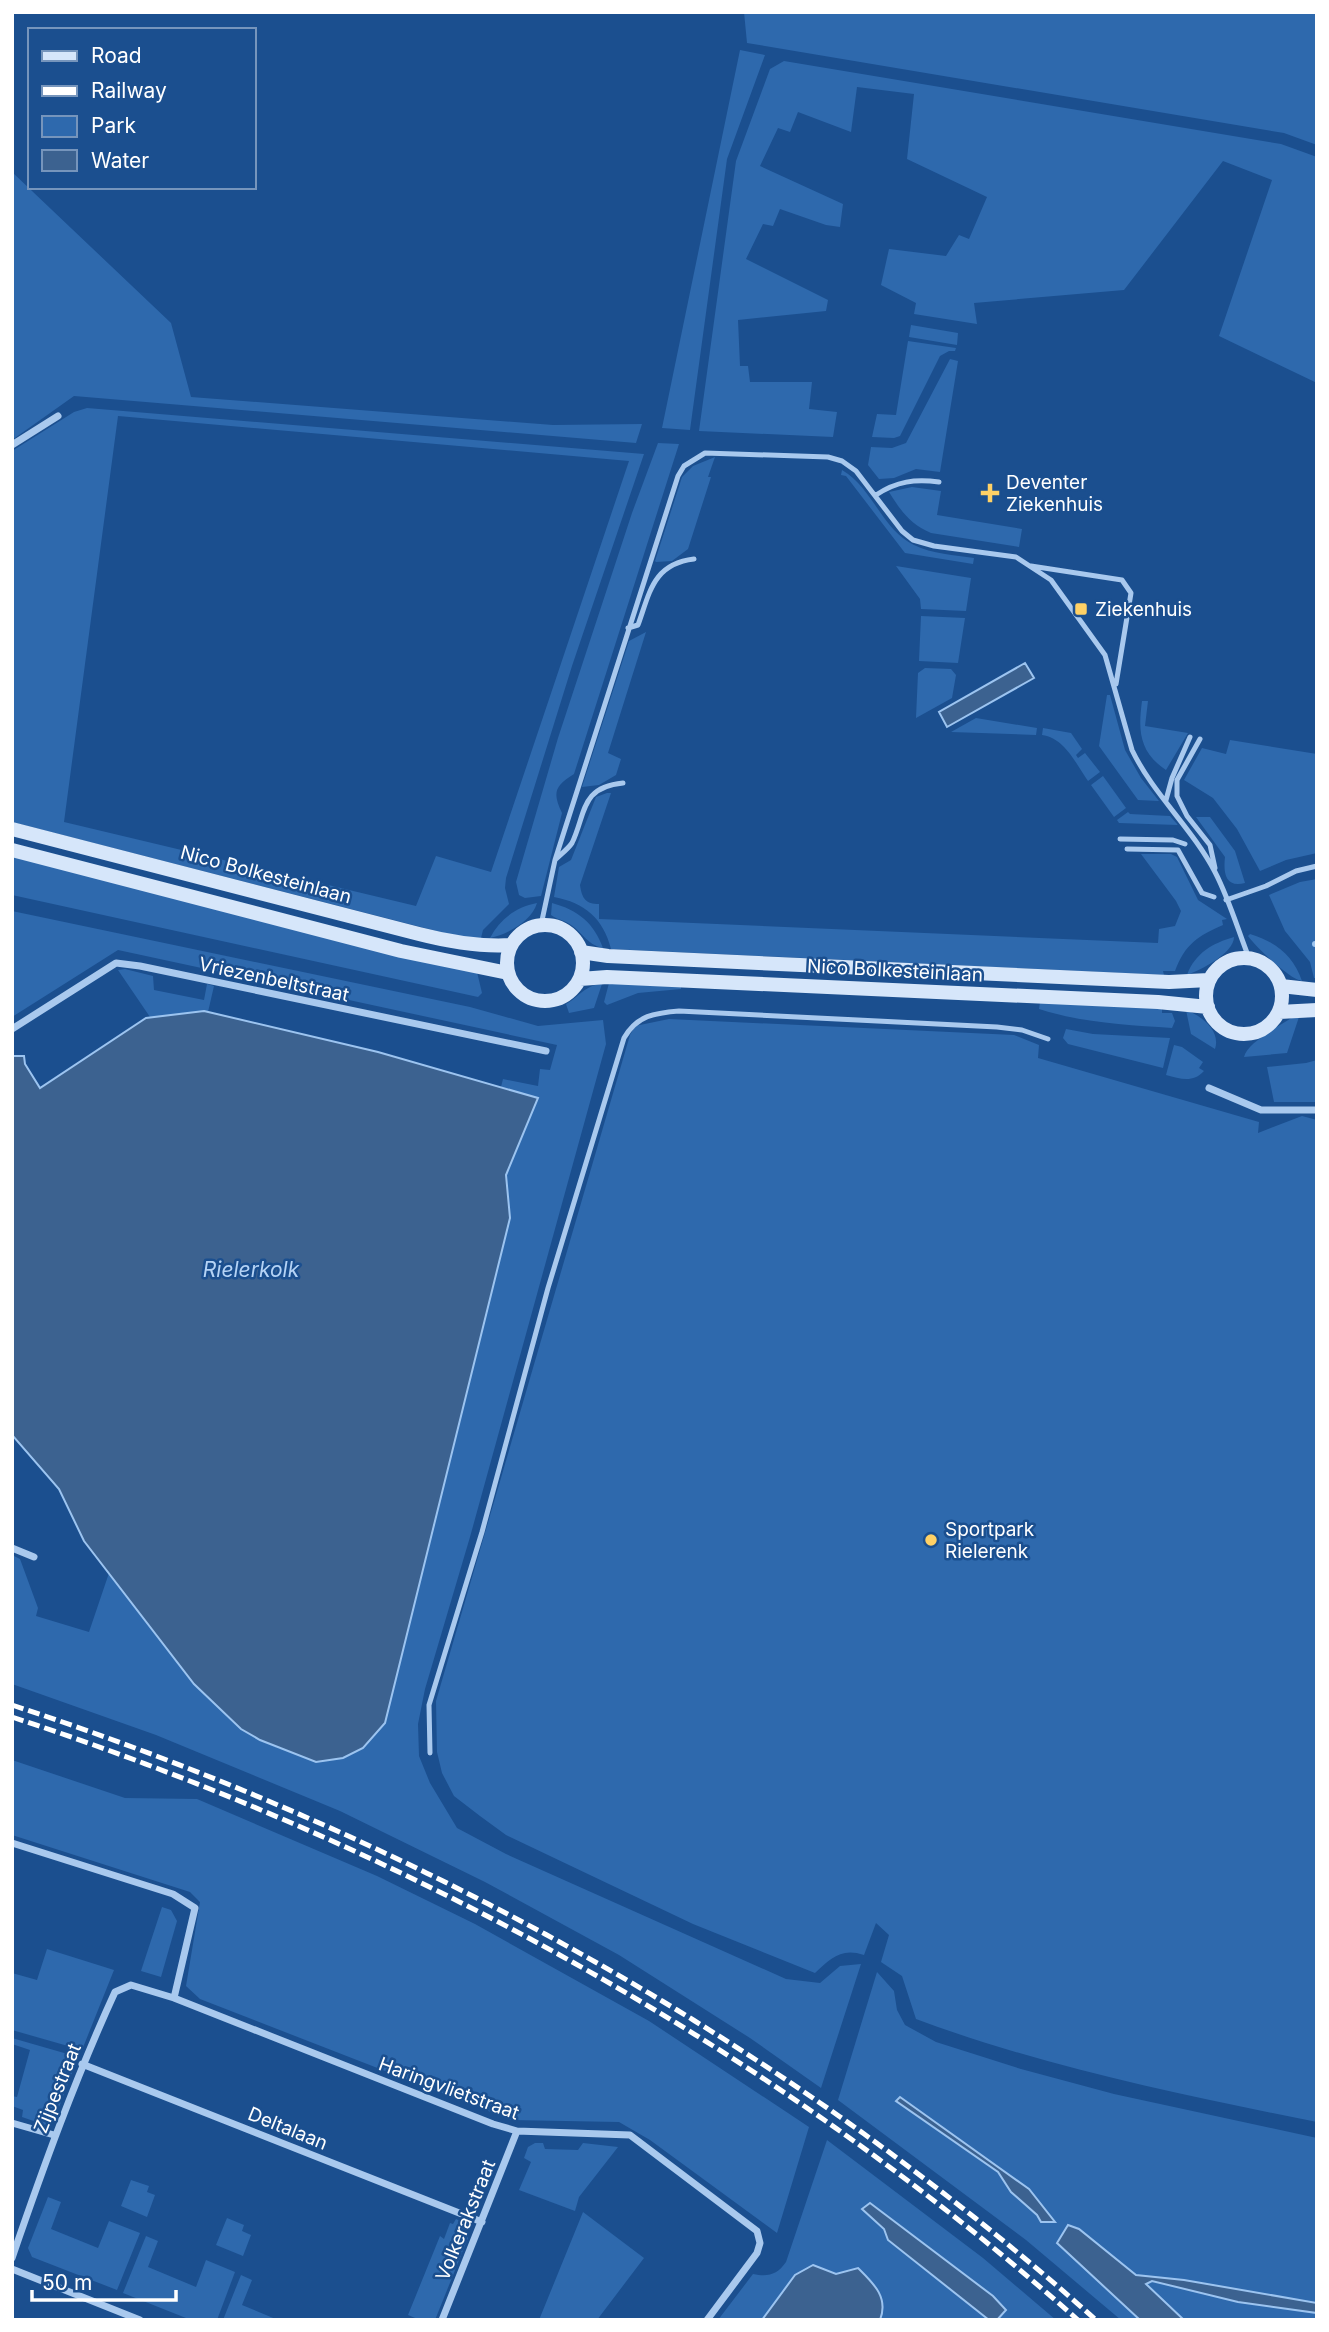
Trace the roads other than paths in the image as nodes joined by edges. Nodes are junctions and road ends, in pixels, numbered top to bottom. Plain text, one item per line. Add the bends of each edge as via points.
1 (58, 416) dead end
2 (12, 445) edge
3 (939, 482) dead end
4 (876, 495) junction
5 (694, 559) dead end
6 (1029, 566) junction
7 (628, 628) junction
8 (1115, 687) junction
9 (1190, 737) dead end
10 (1200, 739) dead end
11 (623, 783) dead end
12 (1166, 800) junction
13 (12, 829) edge
14 (1120, 839) dead end
15 (1185, 844) dead end
16 (1127, 849) dead end
17 (12, 850) edge
18 (555, 860) junction
19 (1317, 866) edge
20 (1215, 872) junction
21 (1214, 897) dead end
22 (1226, 900) junction
23 (541, 925) junction
24 (511, 945) junction
25 (582, 953) junction
26 (1249, 958) junction
27 (508, 973) junction
28 (580, 979) junction
29 (1209, 980) junction
30 (1281, 986) junction
31 (1317, 990) edge
32 (1208, 1007) junction
33 (1317, 1010) edge
34 (1279, 1012) junction
35 (12, 1029) edge
36 (1048, 1039) dead end
37 (546, 1051) dead end
38 (1209, 1088) dead end
39 (1317, 1110) edge
40 (12, 1548) edge
41 (34, 1557) dead end
42 (430, 1753) dead end
43 (12, 1843) edge
44 (174, 1998) junction
45 (82, 2064) junction
46 (12, 2123) edge
47 (517, 2131) junction
48 (54, 2135) junction
49 (482, 2222) junction
50 (12, 2258) edge
51 (12, 2269) edge
52 (140, 2320) edge
53 (442, 2320) edge
54 (707, 2320) edge

1 - 2 street
3 - 4 lane via 900,482
4 - 6 lane via 913,540 1016,557
4 - 7 lane via 856,471 828,457 705,453 684,466 678,477
5 - 7 lane via 663,570 638,625
6 - 8 lane via 1051,580 1105,655
6 - 8 lane via 1122,580 1128,588 1131,593
7 - 18 lane
8 - 12 lane via 1132,750
9 - 12 lane
10 - 20 lane via 1177,780 1177,796 1210,845
11 - 18 lane via 592,794 571,844
12 - 20 lane
13 - 24 street, Nico Bolkesteinlaan via 430,937
14 - 15 lane
16 - 21 lane via 1178,850 1202,893
17 - 27 street, Nico Bolkesteinlaan via 401,951
18 - 23 lane
19 - 22 lane
20 - 22 lane
22 - 26 lane
23 - 24 street via 523,931
23 - 25 street via 570,934
24 - 27 street
25 - 28 street
25 - 29 street, Nico Bolkesteinlaan
26 - 29 street via 1226,963
26 - 30 street via 1272,970
27 - 28 street via 520,993 542,1002 564,996
28 - 32 street, Nico Bolkesteinlaan via 607,976
29 - 32 street
30 - 31 street
30 - 34 street
32 - 34 street via 1226,1030 1246,1034 1265,1028
33 - 34 street
35 - 37 street, Vriezenbeltstraat via 116,963
36 - 42 lane via 997,1027 679,1011 652,1013 629,1028 548,1288 482,1532 429,1704
38 - 39 street via 1261,1110
40 - 41 street
43 - 44 street via 173,1894 195,1908
44 - 45 street, Zijpestraat via 131,1985 115,1992
44 - 47 street, Haringvlietstraat
45 - 48 street, Zijpestraat
45 - 49 street, Deltalaan
46 - 48 street
47 - 49 street, Volkerakstraat
47 - 54 street, Haringvlietstraat via 630,2135 757,2231 757,2253
48 - 50 street, Zijpestraat
49 - 53 street, Volkerakstraat
51 - 52 street

